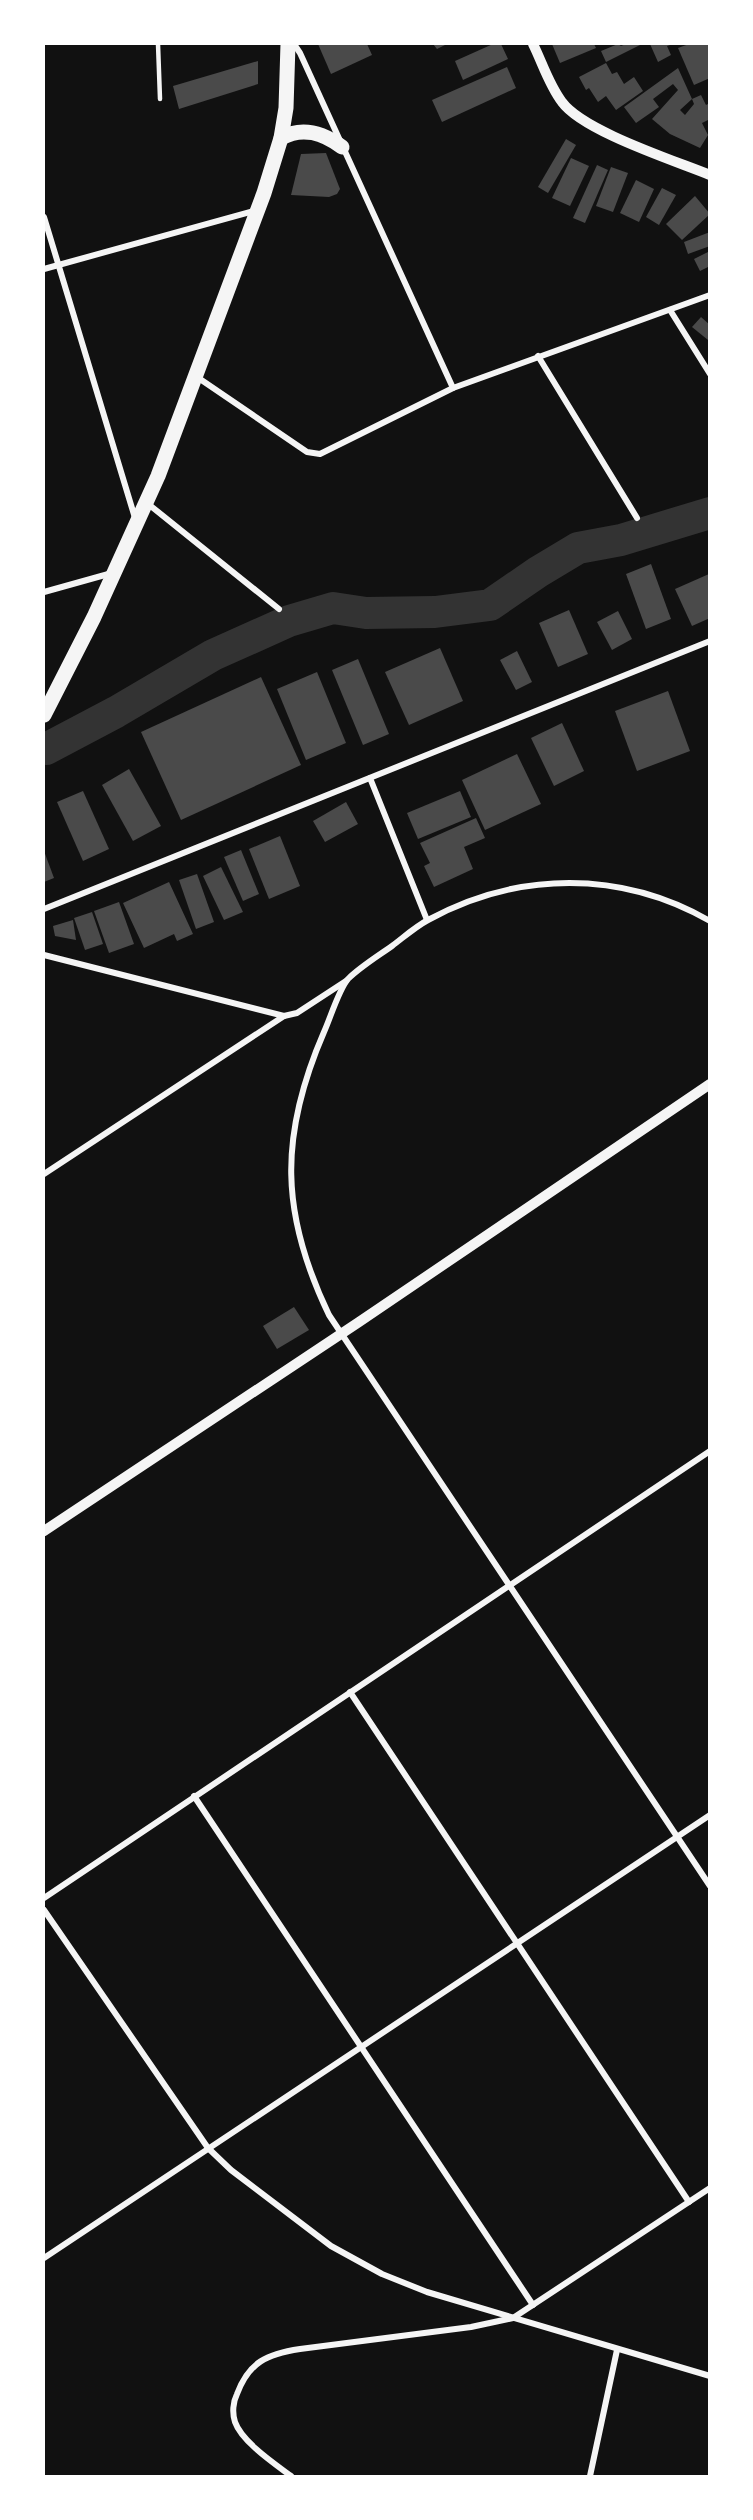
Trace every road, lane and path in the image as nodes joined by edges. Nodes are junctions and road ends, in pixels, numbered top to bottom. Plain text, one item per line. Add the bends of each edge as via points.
1 (158, 44) edge
2 (288, 44) edge
3 (294, 44) edge
4 (533, 44) edge
5 (160, 99) dead end
6 (281, 138) junction
7 (342, 147) junction
8 (710, 175) edge
9 (258, 209) junction
10 (44, 217) edge
11 (57, 265) junction
12 (44, 269) edge
13 (710, 295) edge
14 (670, 310) junction
15 (538, 356) junction
16 (710, 374) edge
17 (196, 377) junction
18 (453, 388) junction
19 (147, 502) junction
20 (637, 518) dead end
21 (138, 525) junction
22 (115, 572) junction
23 (44, 592) edge
24 (279, 609) dead end
25 (710, 641) edge
26 (44, 715) edge
27 (370, 778) junction
28 (44, 909) edge
29 (427, 920) junction
30 (710, 921) edge
31 (44, 955) edge
32 (347, 980) junction
33 (284, 1017) junction
34 (710, 1084) edge
35 (44, 1174) edge
36 (342, 1334) junction
37 (710, 1451) edge
38 (44, 1531) edge
39 (509, 1586) junction
40 (350, 1692) junction
41 (194, 1796) junction
42 (710, 1815) edge
43 (677, 1837) junction
44 (710, 1886) edge
45 (44, 1898) edge
46 (44, 1910) edge
47 (517, 1941) junction
48 (362, 2046) junction
49 (208, 2148) junction
50 (710, 2188) edge
51 (689, 2202) junction
52 (44, 2258) edge
53 (532, 2305) junction
54 (513, 2318) junction
55 (617, 2350) junction
56 (710, 2376) edge
57 (291, 2476) edge
58 (590, 2476) edge

1 - 5 lane
2 - 6 main road
3 - 7 street
4 - 8 street via 556,94 582,121
6 - 7 main road via 296,132 317,132
6 - 9 main road
7 - 18 street
9 - 11 street
9 - 17 main road
10 - 11 street
11 - 12 street
11 - 21 street
13 - 14 street
14 - 15 street
14 - 16 street
15 - 18 street
15 - 20 street
17 - 18 street via 315,455
17 - 19 main road
19 - 21 main road
19 - 24 street
21 - 22 main road
22 - 23 street
22 - 26 main road
25 - 27 street
27 - 28 street
27 - 29 street
29 - 30 street via 500,891 549,883 595,884 644,892
29 - 32 street
31 - 33 street
32 - 33 street via 297,1013
32 - 36 street via 299,1098 291,1177 302,1252 316,1288
33 - 35 street
34 - 36 street
36 - 38 street
36 - 39 street
37 - 39 street
39 - 40 street
39 - 43 street
40 - 41 street
40 - 47 street
41 - 45 street
41 - 48 street
42 - 43 street
43 - 44 street
43 - 47 street
46 - 49 street
47 - 48 street
47 - 51 street
48 - 49 street
48 - 53 street
49 - 52 street
49 - 54 street via 331,2246 382,2274 427,2292
50 - 51 street
51 - 53 street
53 - 54 street
54 - 55 street
54 - 57 street via 300,2349 259,2361 242,2380 235,2399 235,2422 261,2452
55 - 56 street
55 - 58 street

